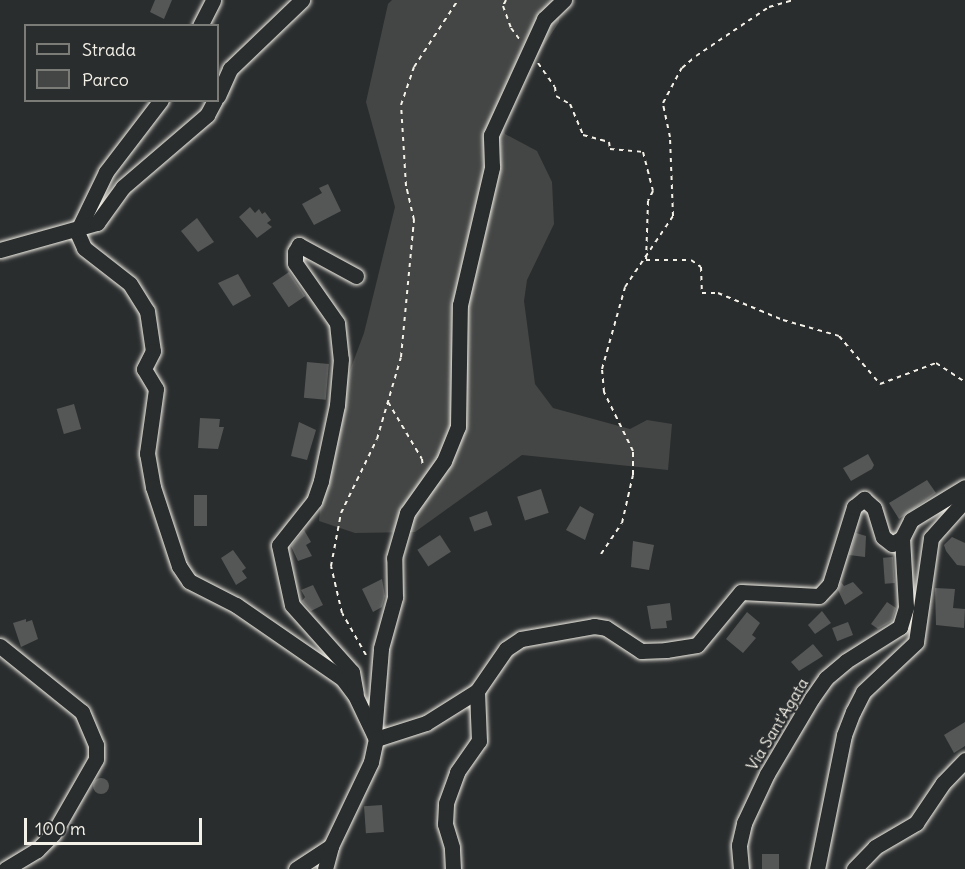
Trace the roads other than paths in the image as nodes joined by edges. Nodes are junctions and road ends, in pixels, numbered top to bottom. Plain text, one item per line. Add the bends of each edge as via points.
1 (213, 0) edge
2 (302, 0) edge
3 (564, 0) edge
4 (201, 24) edge
5 (219, 94) edge
6 (159, 102) edge
7 (214, 102) edge
8 (77, 232) junction
9 (0, 249) edge
10 (356, 276) dead end
11 (965, 487) edge
12 (965, 500) edge
13 (902, 538) junction
14 (0, 646) edge
15 (477, 691) junction
16 (355, 695) junction
17 (375, 737) junction
18 (965, 759) edge
19 (331, 846) junction
20 (5, 869) edge
21 (296, 869) edge
22 (325, 869) edge
23 (453, 869) edge
24 (741, 869) edge
25 (817, 869) edge
26 (854, 869) edge

1 - 4 street
2 - 5 street via 230,69
3 - 17 street via 544,19 491,135 492,167 459,305 458,427 444,461 407,513 394,558 395,597 381,648
6 - 8 street via 106,172
7 - 8 street via 207,115 148,161 123,187 97,224
8 - 9 street
8 - 16 street via 84,248 130,284 147,311 153,351 144,369 156,389 147,453 153,487 179,566 189,581 260,621 342,678
10 - 16 street via 299,245 295,252 296,263 337,323 341,359 337,405 321,481 314,501 279,544 292,605 352,672 357,686
11 - 13 street via 911,520
12 - 25 street via 931,538 916,642 863,692 853,712 844,735
13 - 15 street via 892,544 883,537 874,508 864,499 854,507 830,584 819,596 741,592 697,645 666,650 641,651 606,628 594,626 521,639 506,650
13 - 24 street, Via Sant'Agata via 906,607 900,627 846,661 826,678 812,698 767,774 744,823 739,845
14 - 20 street via 82,712 96,745 96,759 53,834 37,850
15 - 17 street via 426,723
15 - 23 street via 481,707 479,741 457,772 446,803 445,824
16 - 17 street
17 - 19 street via 370,762
18 - 26 street via 916,823 875,847
19 - 21 street
19 - 22 street

